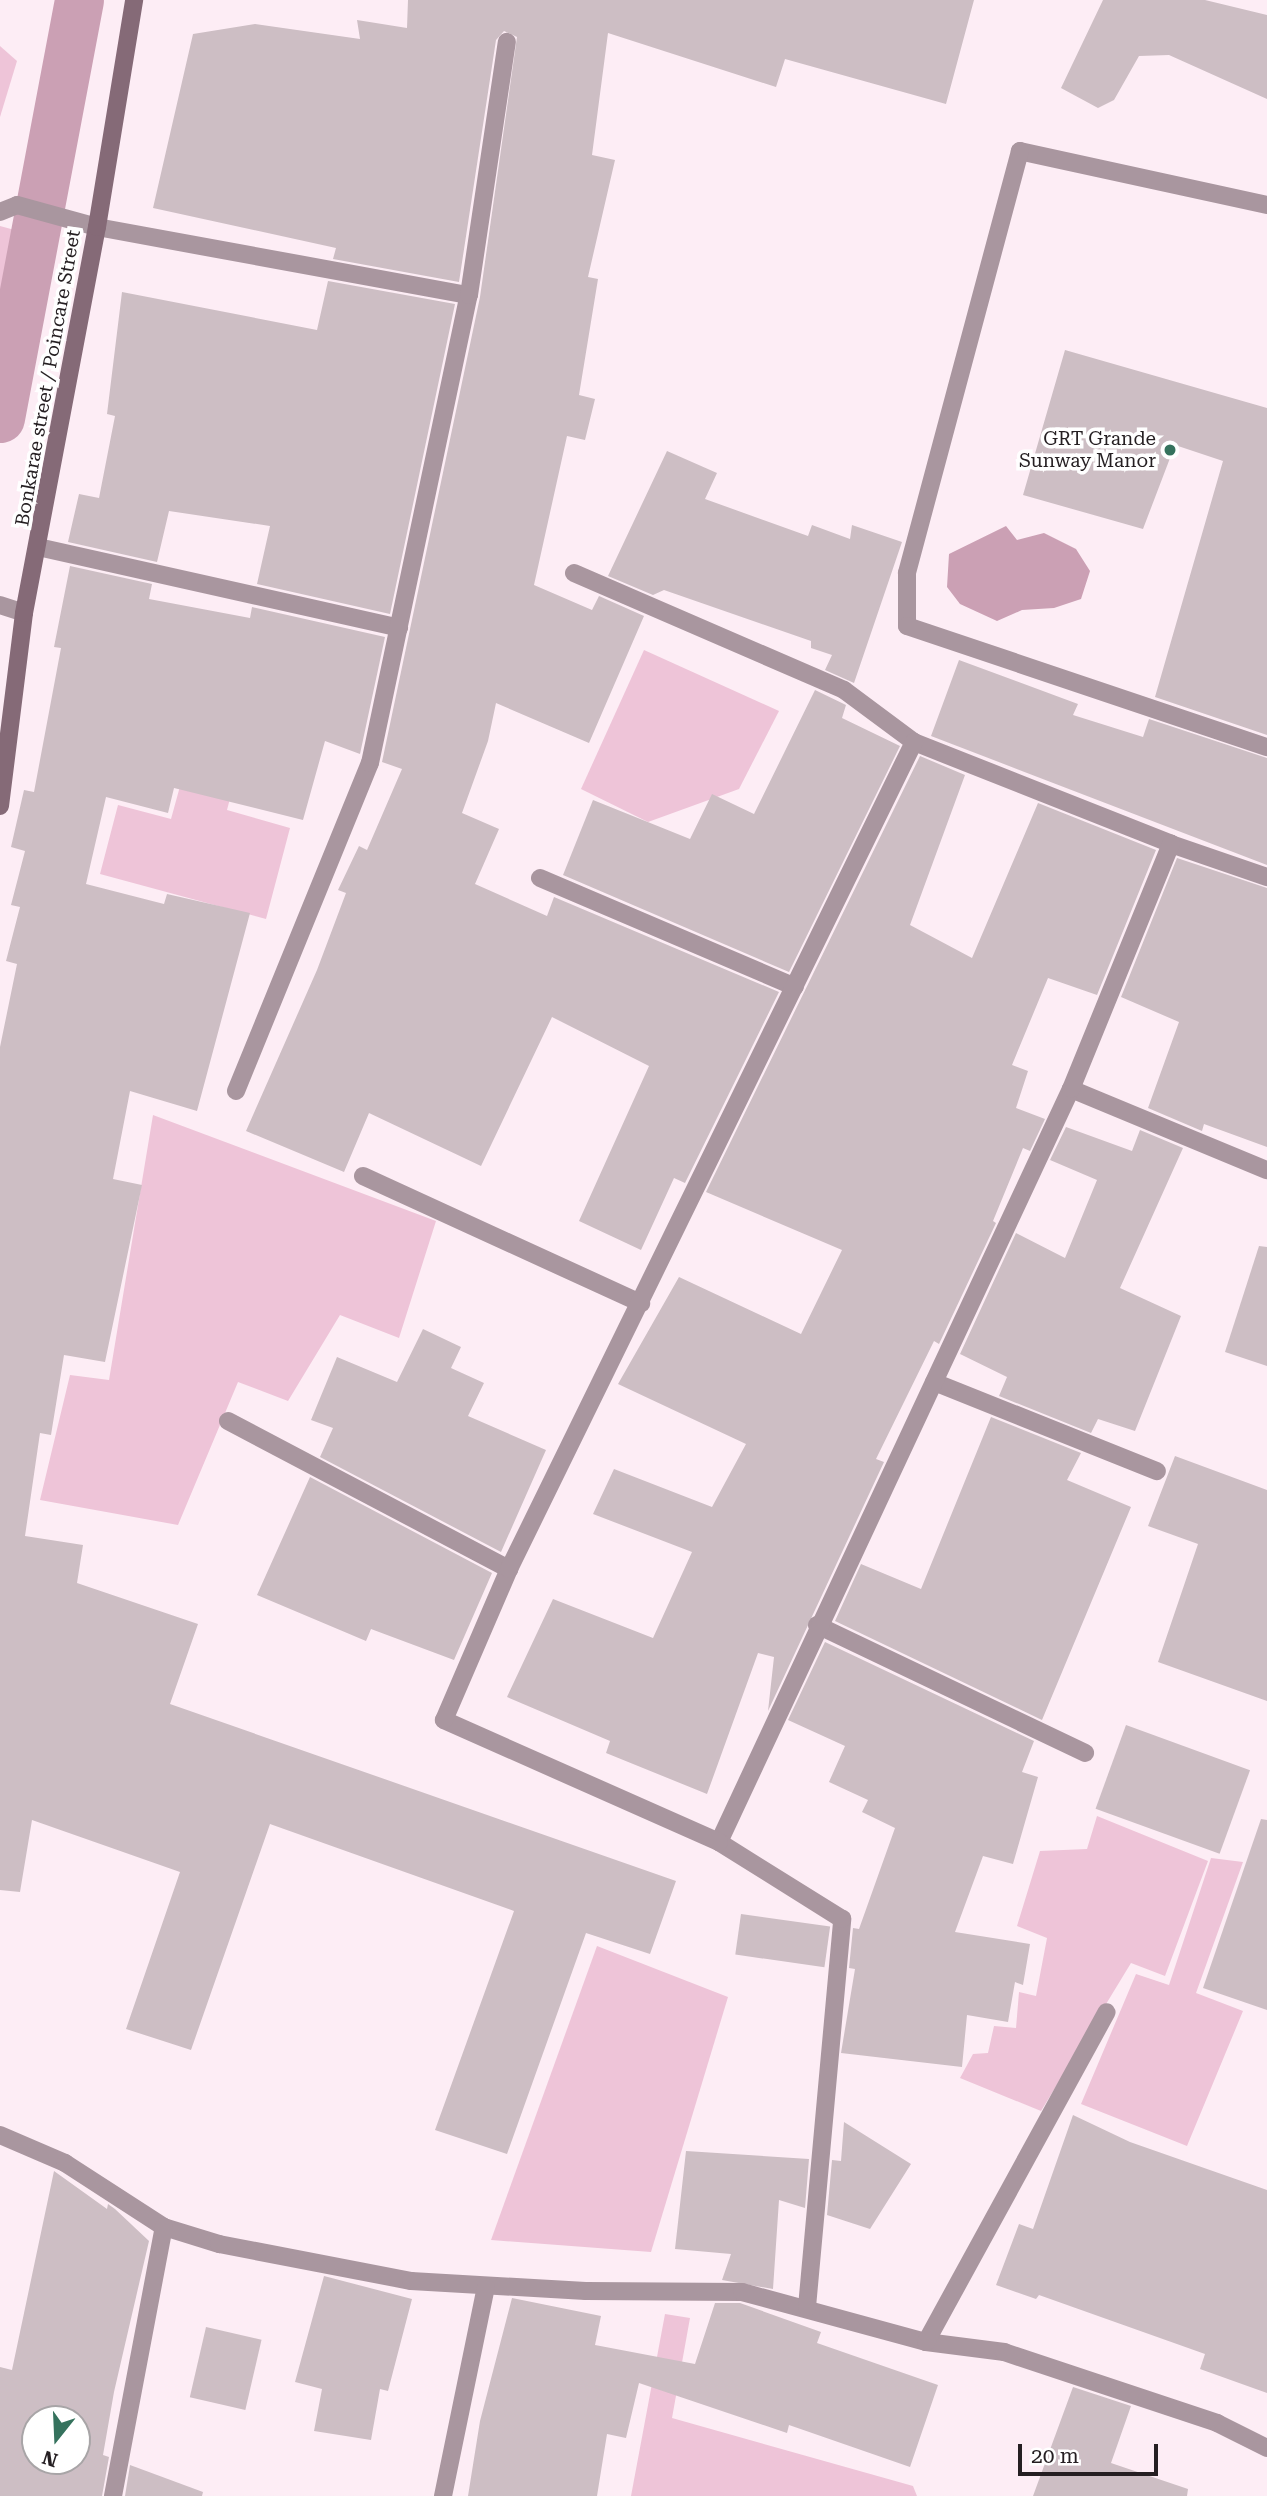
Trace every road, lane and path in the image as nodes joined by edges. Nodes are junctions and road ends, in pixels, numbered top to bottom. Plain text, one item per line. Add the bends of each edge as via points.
1 (134, 0) edge
2 (507, 42) dead end
3 (1267, 205) edge
4 (0, 212) edge
5 (97, 227) junction
6 (469, 295) junction
7 (38, 547) junction
8 (574, 573) dead end
9 (0, 606) edge
10 (24, 613) junction
11 (399, 628) junction
12 (914, 742) junction
13 (1267, 747) edge
14 (0, 806) edge
15 (1171, 844) junction
16 (1267, 877) edge
17 (540, 878) dead end
18 (795, 987) junction
19 (1071, 1089) junction
20 (236, 1091) dead end
21 (1267, 1170) edge
22 (363, 1176) dead end
23 (641, 1303) junction
24 (934, 1382) junction
25 (228, 1421) dead end
26 (1157, 1471) dead end
27 (509, 1569) junction
28 (817, 1626) junction
29 (1085, 1753) dead end
30 (719, 1842) junction
31 (1108, 2012) dead end
32 (0, 2134) edge
33 (164, 2227) junction
34 (486, 2287) junction
35 (807, 2307) junction
36 (926, 2343) junction
37 (1267, 2448) edge
38 (113, 2496) edge
39 (443, 2496) edge

1 - 5 street, Bonkarae street / Poincare Street
2 - 6 street
3 - 13 street via 1020,151 907,572 907,626
4 - 5 street via 17,205
5 - 6 street
5 - 7 street, Bonkarae street / Poincare Street
6 - 11 street
7 - 10 street, Bonkarae street / Poincare Street
7 - 11 street
8 - 12 street via 844,690
9 - 10 street
10 - 14 street, Bonkarae street / Poincare Street
11 - 20 street via 370,763
12 - 15 street
12 - 18 street
15 - 16 street
15 - 19 street
17 - 18 street
18 - 23 street
19 - 21 street
19 - 24 street
22 - 23 street
23 - 27 street
24 - 26 street
24 - 28 street
25 - 27 street
27 - 30 street via 444,1720
28 - 29 street
28 - 30 street
30 - 35 street via 842,1919
31 - 36 street
32 - 33 street via 65,2163
33 - 34 street via 219,2244 411,2281
33 - 38 street
34 - 35 street via 742,2291
34 - 39 street
35 - 36 street
36 - 37 street via 1004,2351 1217,2423

